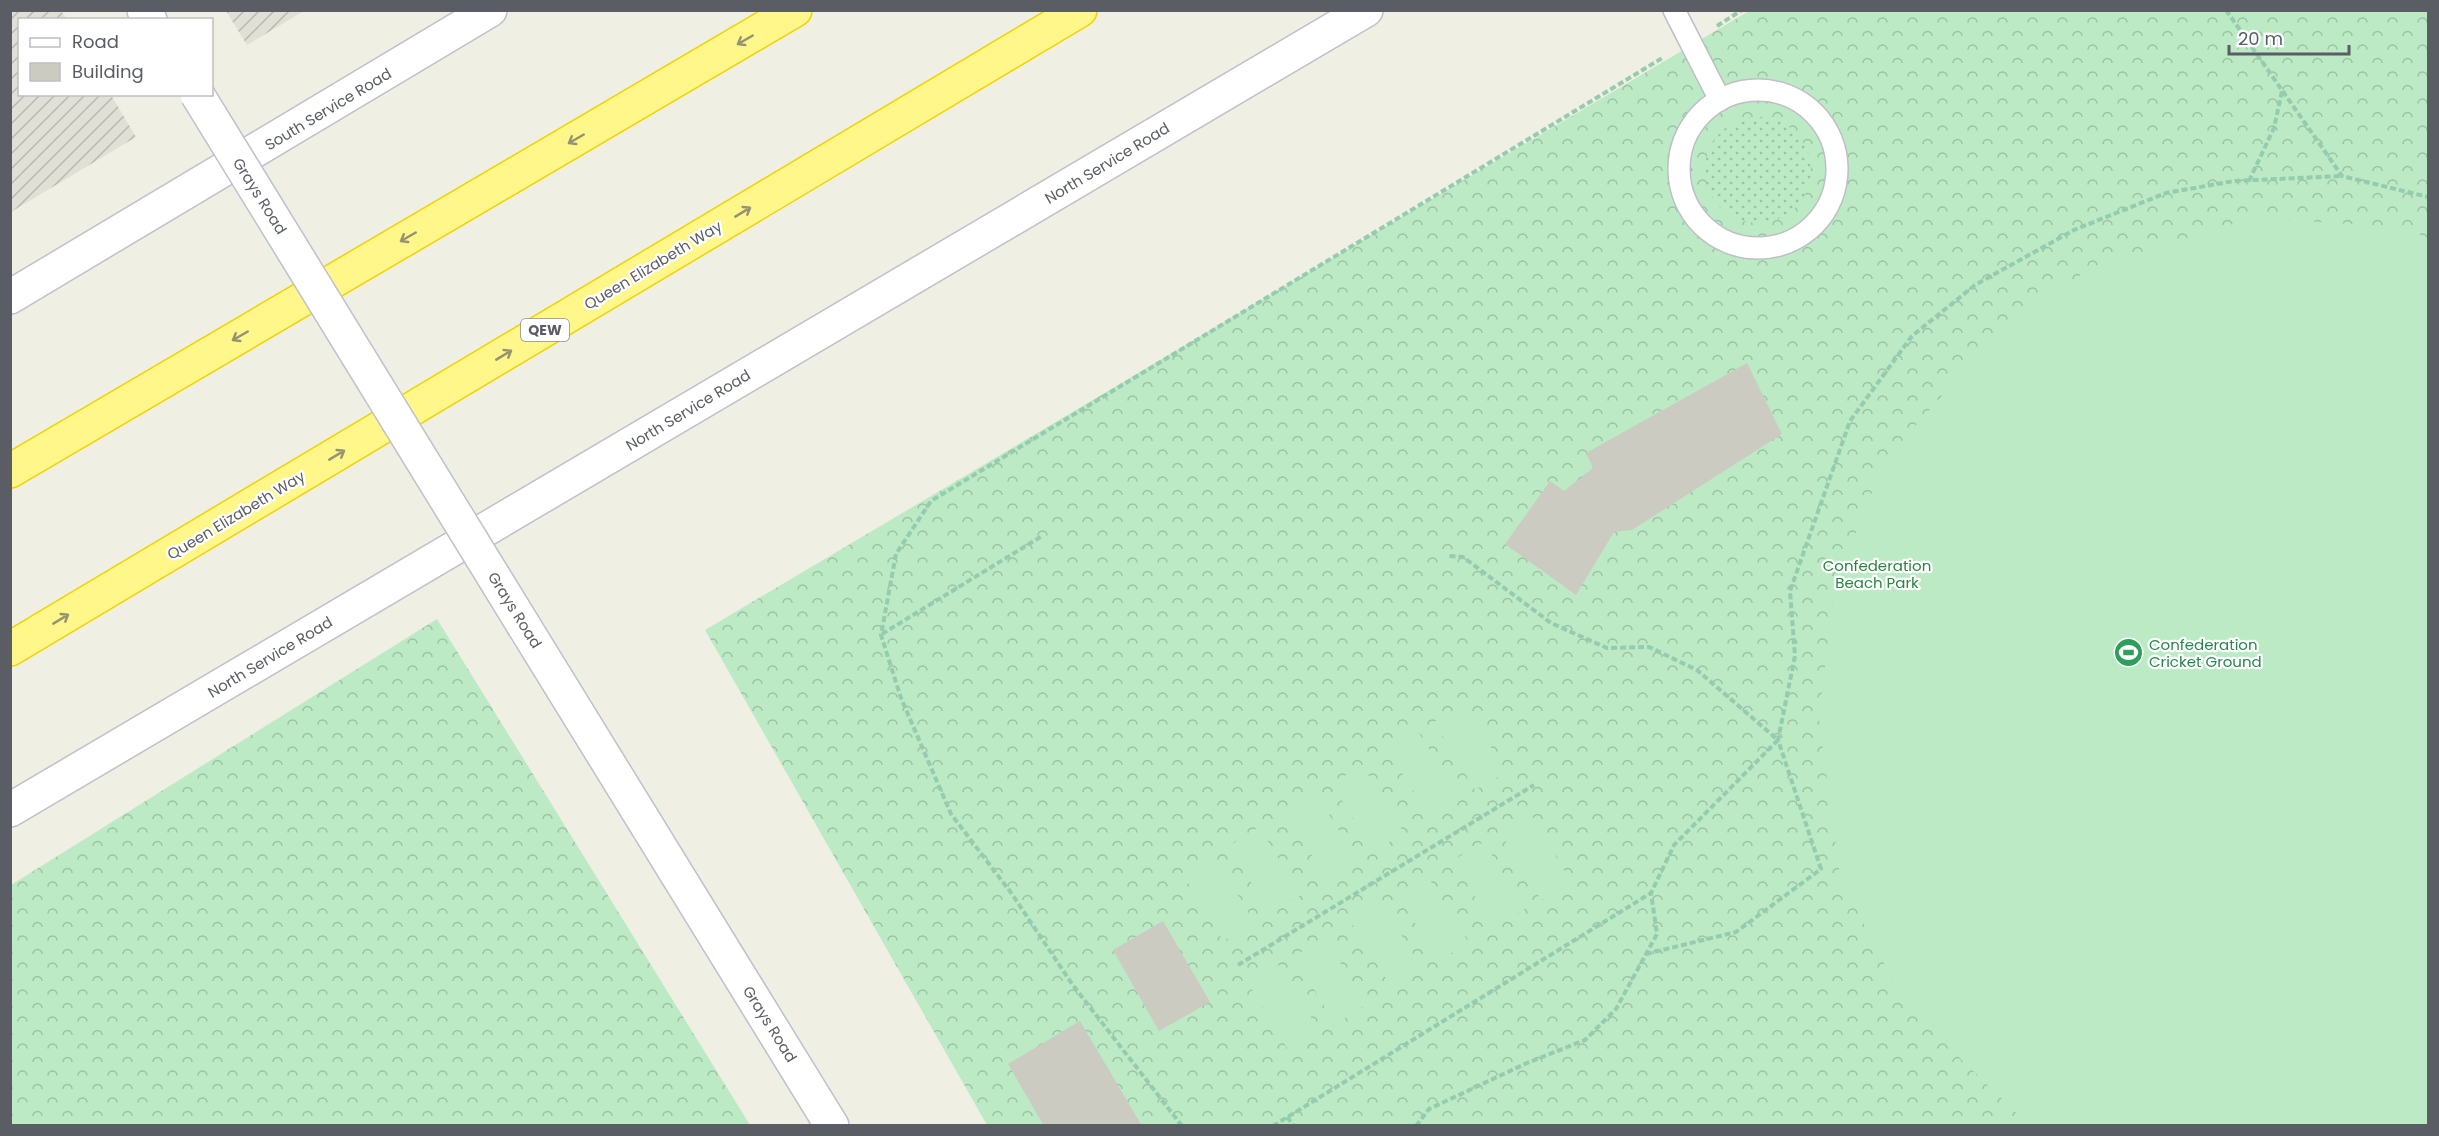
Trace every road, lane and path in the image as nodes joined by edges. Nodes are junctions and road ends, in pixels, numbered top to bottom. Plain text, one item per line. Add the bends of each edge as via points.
1 (490, 10) edge
2 (795, 10) edge
3 (1080, 10) edge
4 (1366, 10) edge
5 (1674, 10) edge
6 (1742, 10) edge
7 (2226, 10) edge
8 (1726, 20) dead end
9 (1653, 64) dead end
10 (2282, 91) junction
11 (198, 96) edge
12 (1720, 100) junction
13 (2342, 176) junction
14 (2249, 181) junction
15 (2428, 197) edge
16 (10, 297) edge
17 (10, 471) edge
18 (1042, 536) dead end
19 (1449, 556) dead end
20 (881, 635) junction
21 (10, 649) edge
22 (1778, 740) junction
23 (1534, 785) dead end
24 (10, 810) edge
25 (1651, 893) junction
26 (1646, 954) junction
27 (1238, 965) dead end
28 (1287, 1117) junction
29 (832, 1125) edge
30 (1182, 1125) edge
31 (1273, 1125) edge
32 (1294, 1125) edge
33 (1416, 1125) edge

1 - 16 street, South Service Road
2 -> 17 highway
21 -> 3 highway, Queen Elizabeth Way / QEW
4 - 24 street, North Service Road
5 - 12 lane
6 - 8 path
7 - 10 path
9 - 20 path via 931,501 896,554
10 - 13 path
10 - 14 path via 2274,128
11 - 29 street, Grays Road, bridge
12 - 12 lane via 1699,116 1684,139 1679,164 1682,191 1693,215 1712,234 1736,245 1763,248 1788,242 1810,229 1827,209 1836,185 1837,159 1830,135 1815,114 1794,98 1770,90 1744,91
13 - 14 path
13 - 15 path
14 - 22 path via 2166,193 2074,230 1974,285 1912,336 1850,421 1790,591 1795,656
18 - 20 path
19 - 22 path via 1463,557 1551,623 1607,648 1649,647 1697,670
20 - 30 path via 901,698 951,813 1012,894 1072,984
22 - 25 path via 1674,845
22 - 26 path via 1821,869 1736,932
23 - 27 path
25 - 26 path via 1657,934
25 - 28 path
26 - 33 path via 1616,1009 1585,1040 1429,1109
28 - 31 path
28 - 32 path

